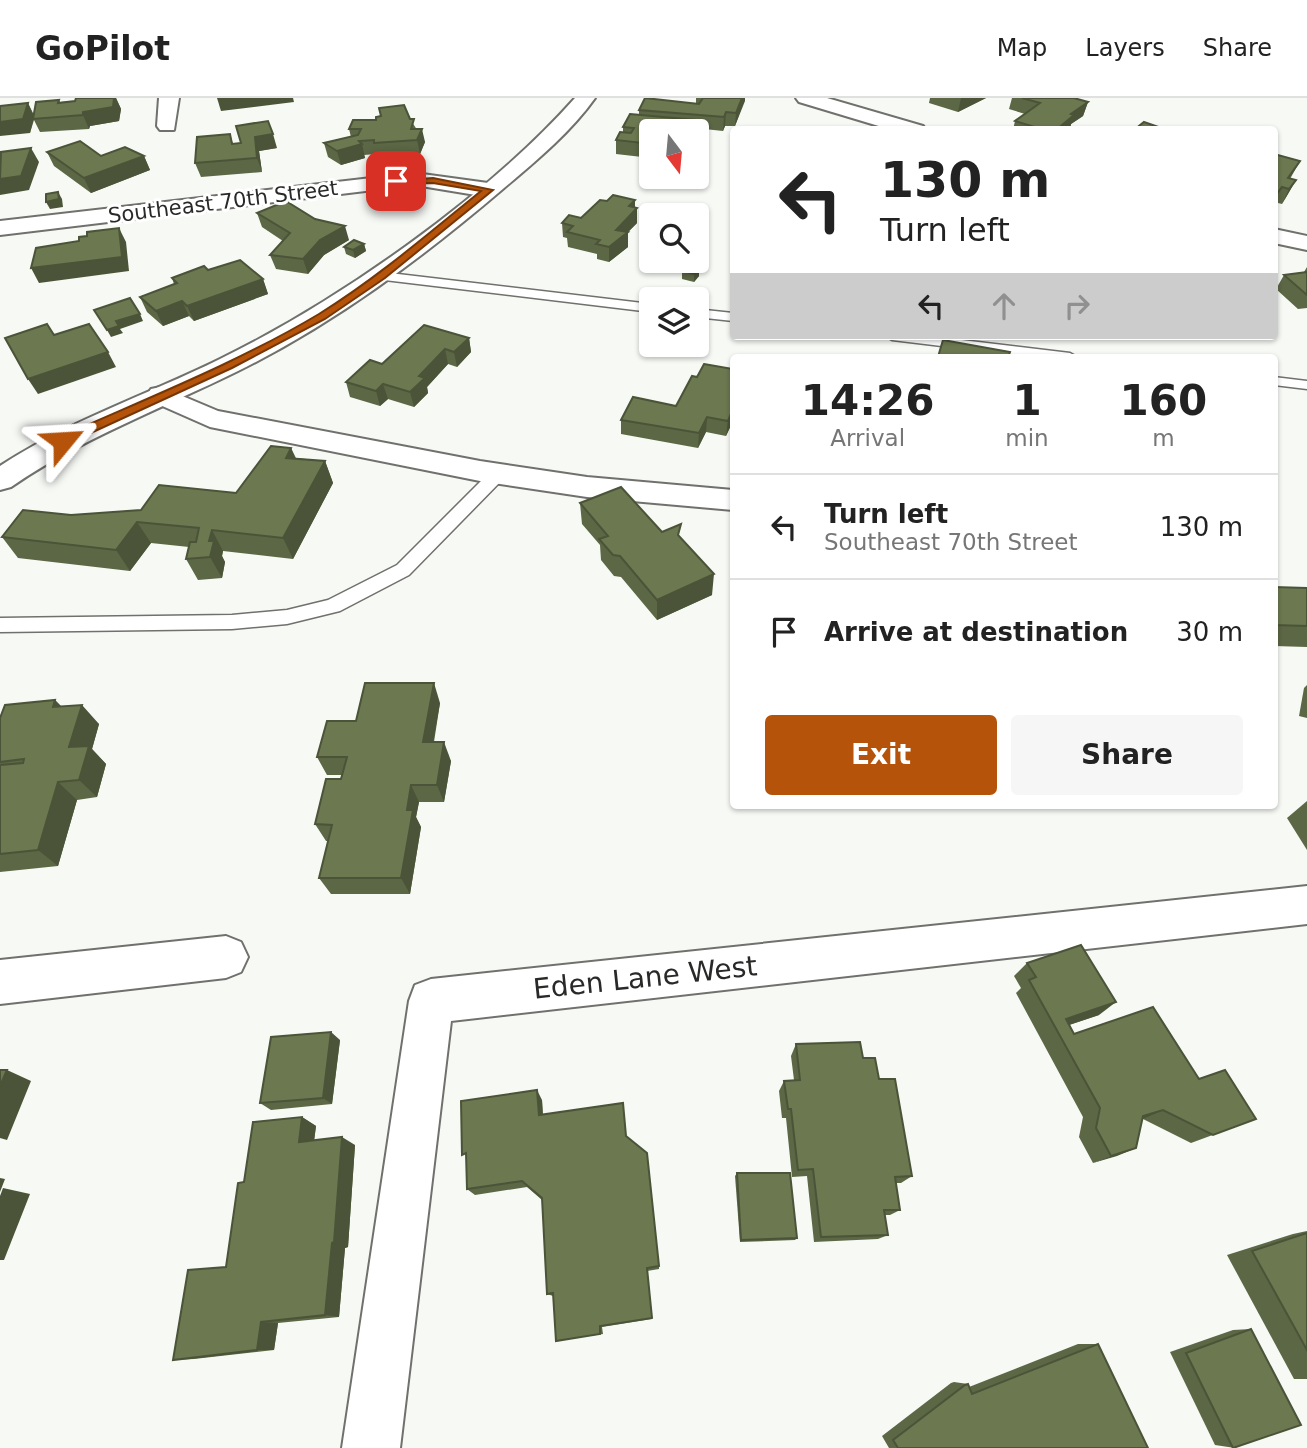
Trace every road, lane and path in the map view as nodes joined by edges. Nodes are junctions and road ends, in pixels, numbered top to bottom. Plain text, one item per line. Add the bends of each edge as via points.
1 (169, 98) edge
2 (585, 98) edge
3 (806, 98) edge
4 (167, 126) dead end
5 (902, 126) edge
6 (488, 190) junction
7 (0, 229) edge
8 (1278, 237) edge
9 (1307, 243) edge
10 (381, 276) junction
11 (639, 307) edge
12 (709, 314) edge
13 (730, 317) edge
14 (926, 340) edge
15 (1045, 354) edge
16 (1278, 381) edge
17 (1307, 385) edge
18 (161, 395) junction
19 (498, 474) junction
20 (0, 480) edge
21 (730, 500) edge
22 (0, 625) edge
23 (1307, 905) edge
24 (226, 957) dead end
25 (0, 982) edge
26 (371, 1448) edge

1 - 4 street
2 - 6 street
3 - 5 street
6 - 7 street, Southeast 70th Street via 415,179
6 - 10 street
8 - 9 street
10 - 11 lane
10 - 18 street via 268,346
12 - 13 lane
14 - 15 lane
16 - 17 lane
18 - 19 street via 211,418
18 - 20 street via 82,430
19 - 21 street
19 - 22 lane via 403,570 333,606 287,617 232,622
23 - 26 street, Eden Lane West via 431,1001
24 - 25 street

